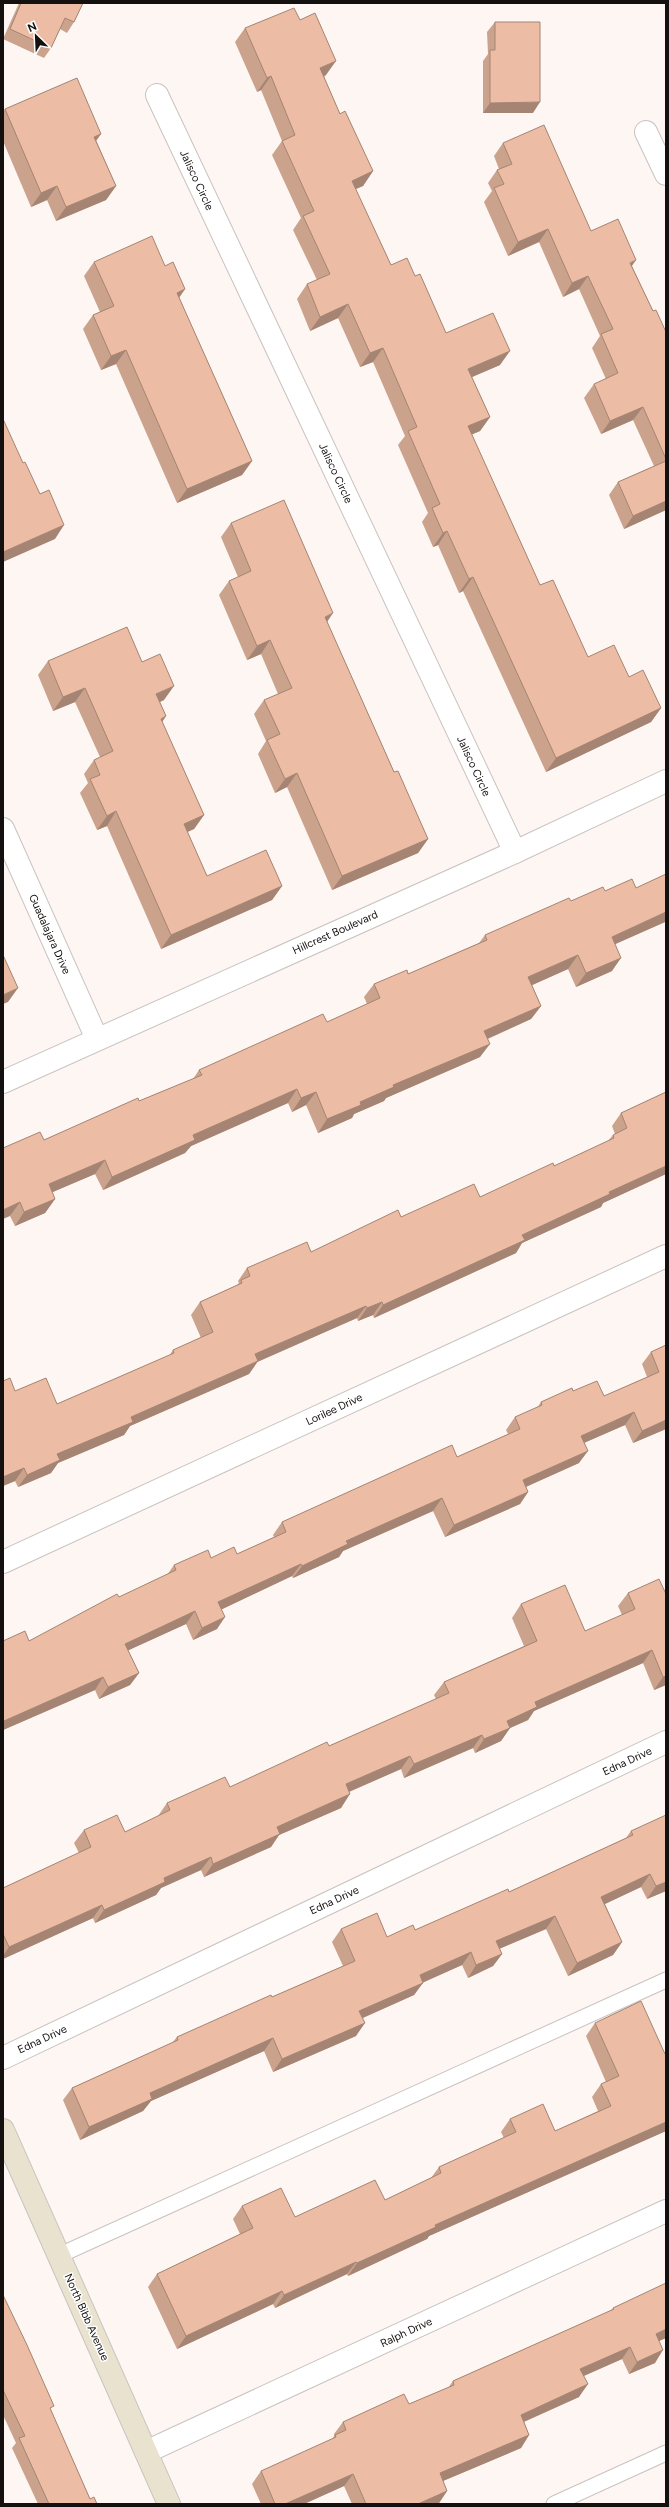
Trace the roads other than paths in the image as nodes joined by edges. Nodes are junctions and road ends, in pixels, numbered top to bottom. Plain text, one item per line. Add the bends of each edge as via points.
1 (156, 94) dead end
2 (646, 132) dead end
3 (666, 174) edge
4 (666, 780) edge
5 (3, 830) edge
6 (515, 852) junction
7 (97, 1038) junction
8 (3, 1082) edge
9 (666, 1256) edge
10 (3, 1562) edge
11 (666, 1742) edge
12 (666, 1980) edge
13 (3, 2058) edge
14 (3, 2130) edge
15 (666, 2211) edge
16 (60, 2255) junction
17 (146, 2452) junction
18 (666, 2452) edge
19 (169, 2504) edge
20 (554, 2504) edge

1 - 6 street, Jalisco Circle
2 - 3 street
4 - 6 street, Hillcrest Boulevard
5 - 7 street, Guadalajara Drive
6 - 7 street, Hillcrest Boulevard
7 - 8 street, Hillcrest Boulevard
9 - 10 street, Lorilee Drive
11 - 13 street, Edna Drive
12 - 16 lane
14 - 16 main road, North Bibb Avenue
15 - 17 street, Ralph Drive
16 - 17 main road, North Bibb Avenue
17 - 19 main road, North Bibb Avenue
18 - 20 lane

